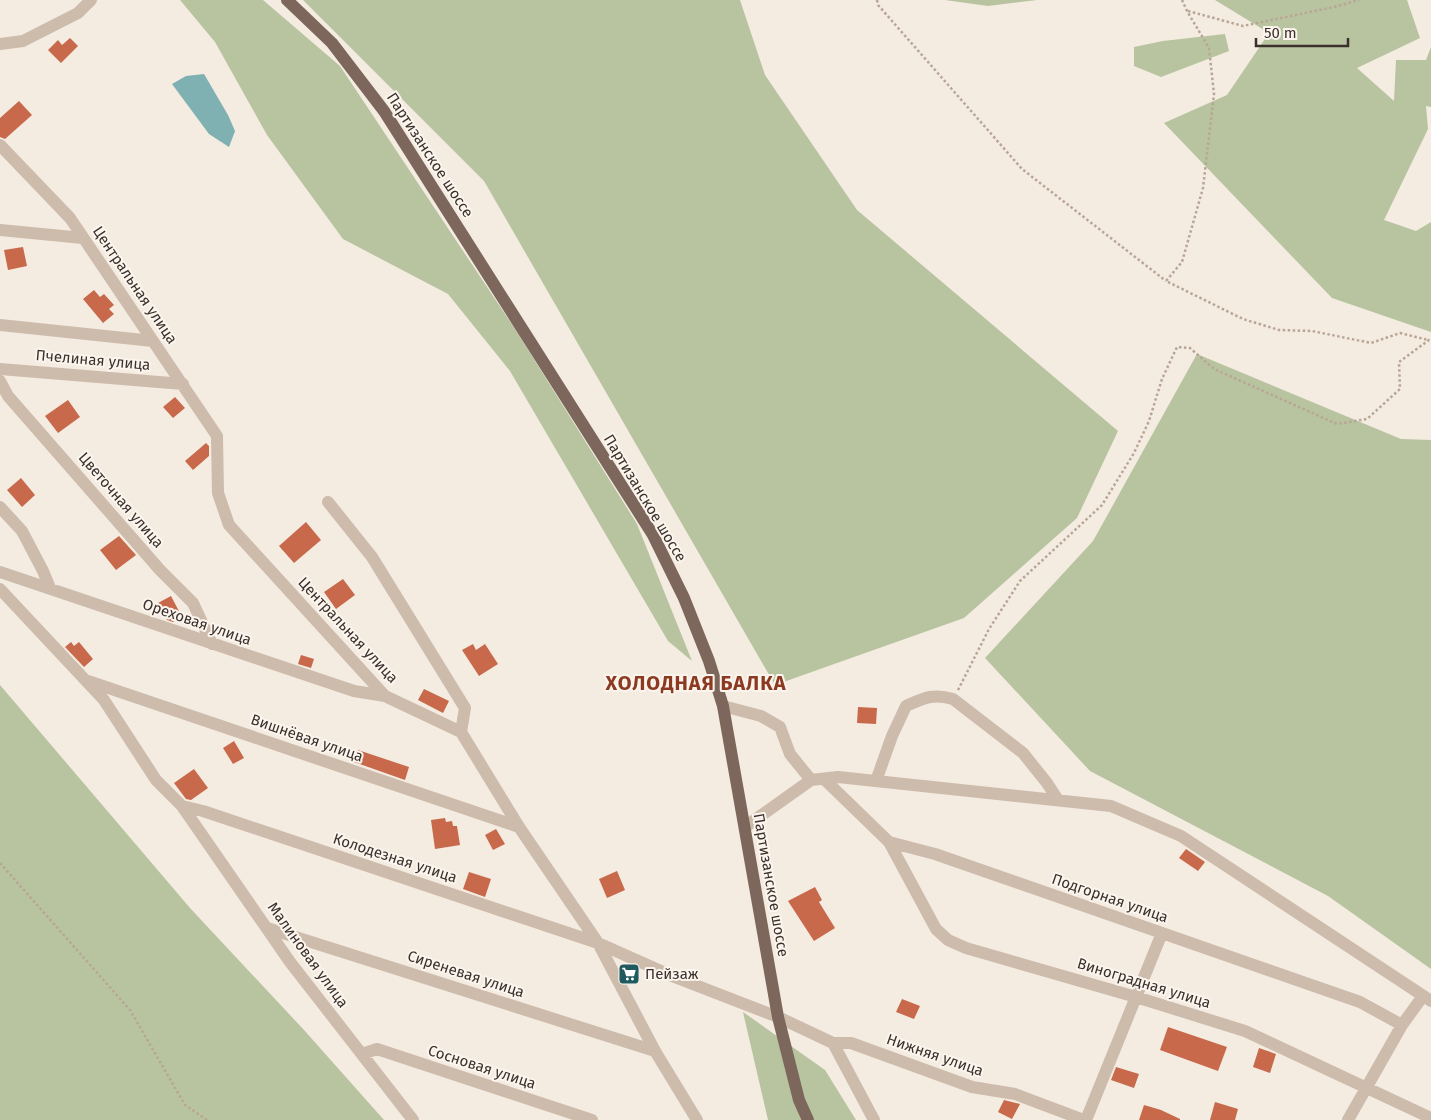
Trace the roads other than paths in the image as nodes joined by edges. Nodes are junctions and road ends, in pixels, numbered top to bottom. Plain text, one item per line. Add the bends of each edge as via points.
1 (91, 0) edge
2 (287, 0) edge
3 (0, 44) edge
4 (0, 145) edge
5 (0, 230) edge
6 (83, 238) junction
7 (0, 325) edge
8 (153, 341) junction
9 (0, 373) edge
10 (182, 384) junction
11 (328, 502) dead end
12 (0, 507) edge
13 (0, 572) edge
14 (50, 588) junction
15 (0, 589) edge
16 (212, 644) junction
17 (85, 680) junction
18 (385, 696) junction
19 (723, 706) junction
20 (461, 732) junction
21 (824, 778) junction
22 (811, 780) junction
23 (876, 781) junction
24 (1058, 800) junction
25 (182, 806) junction
26 (519, 827) junction
27 (745, 827) junction
28 (889, 842) junction
29 (267, 928) junction
30 (1162, 933) junction
31 (598, 943) junction
32 (1136, 997) junction
33 (1427, 999) edge
34 (778, 1016) junction
35 (1402, 1025) junction
36 (833, 1044) junction
37 (655, 1051) junction
38 (362, 1054) junction
39 (1365, 1088) junction
40 (1431, 1118) edge
41 (413, 1120) edge
42 (592, 1120) edge
43 (697, 1120) edge
44 (808, 1120) edge
45 (874, 1120) edge
46 (1085, 1120) edge
47 (1348, 1120) edge

1 - 3 street via 78,13 23,41
2 - 19 main road, Партизанское шоссе via 332,43 384,111 653,536 684,598
4 - 6 street, Центральная улица via 70,218
5 - 6 street
6 - 8 street, Центральная улица
7 - 8 street, Пчелиная улица
8 - 10 street, Центральная улица
9 - 10 street, Пчелиная улица
9 - 16 street, Цветочная улица via 8,396 160,570 193,603
10 - 18 street, Центральная улица via 217,436 218,493 230,525
11 - 20 street via 372,557 465,708
12 - 14 street via 22,531
13 - 14 street, Ореховая улица
14 - 16 street, Ореховая улица
15 - 17 street, Малиновая улица
16 - 18 street, Ореховая улица via 354,691
17 - 25 street, Малиновая улица via 104,700 156,780
17 - 26 street, Вишнёвая улица
18 - 20 street, Центральная улица
19 - 22 street via 761,716 780,727 790,754
19 - 27 main road, Партизанское шоссе
20 - 26 street
21 - 22 street
21 - 23 street
21 - 28 street, Подгорная улица
22 - 27 street
23 - 24 street
23 - 24 street via 906,706 939,695 953,699 1023,754
24 - 33 street via 1111,806 1181,836
25 - 29 street, Малиновая улица
25 - 31 street, Колодезная улица
26 - 31 street
27 - 34 main road, Партизанское шоссе
28 - 30 street, Подгорная улица via 935,854
28 - 32 street, Виноградная улица via 936,929 948,940
29 - 37 street, Сиреневая улица
29 - 38 street, Малиновая улица
30 - 32 street
30 - 35 street, Подгорная улица via 1360,1002
31 - 34 street, Колодезная улица via 672,976
31 - 37 street
32 - 39 street, Виноградная улица via 1245,1032
32 - 46 street
33 - 35 street
34 - 36 street, Нижняя улица
34 - 44 main road, Партизанское шоссе via 799,1100
35 - 39 street
36 - 45 street
36 - 46 street, Нижняя улица via 851,1044 972,1087 1015,1094
37 - 43 street
38 - 41 street, Малиновая улица
38 - 42 street, Сосновая улица via 377,1049
39 - 40 street, Виноградная улица
39 - 47 street

